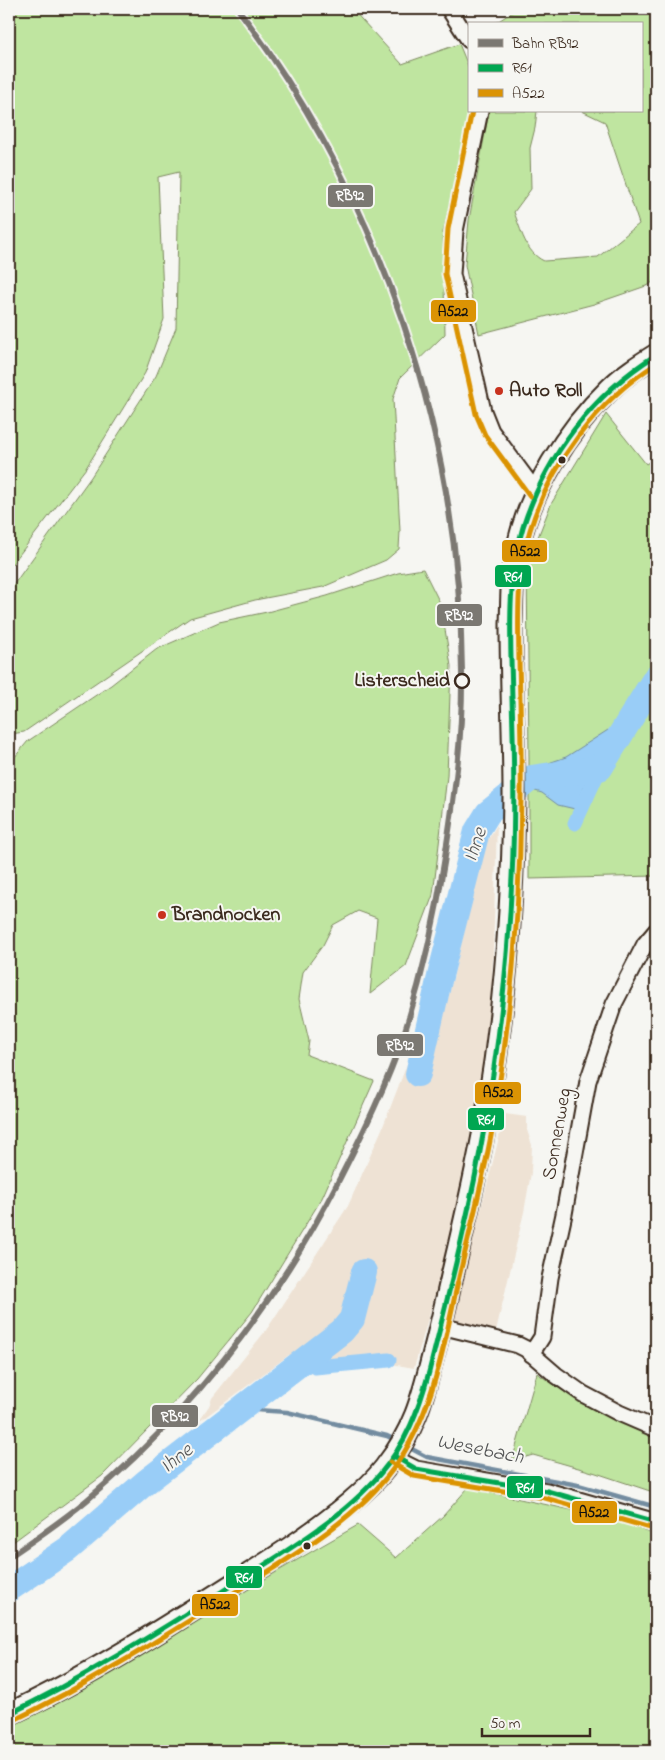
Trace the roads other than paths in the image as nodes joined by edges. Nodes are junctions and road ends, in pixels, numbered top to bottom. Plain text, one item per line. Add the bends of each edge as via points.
1 (449, 9) edge
2 (468, 38) edge
3 (480, 112) edge
4 (656, 355) edge
5 (536, 492) junction
6 (656, 931) edge
7 (441, 1326) junction
8 (531, 1354) junction
9 (656, 1429) edge
10 (399, 1448) junction
11 (656, 1522) edge
12 (9, 1714) edge

1 - 2 street
3 - 5 street via 455,231 452,274 483,410 491,431
4 - 5 main road via 610,388 578,425
5 - 7 main road via 516,553 512,586 514,816 503,1000 488,1111
6 - 8 street, Sonnenweg via 645,944 614,1004 588,1081 550,1278 542,1337
7 - 8 street via 518,1345
7 - 10 main road via 419,1409
8 - 9 street via 583,1394
10 - 11 street via 404,1463 416,1469 548,1491
10 - 12 main road via 364,1491 297,1544 110,1661

